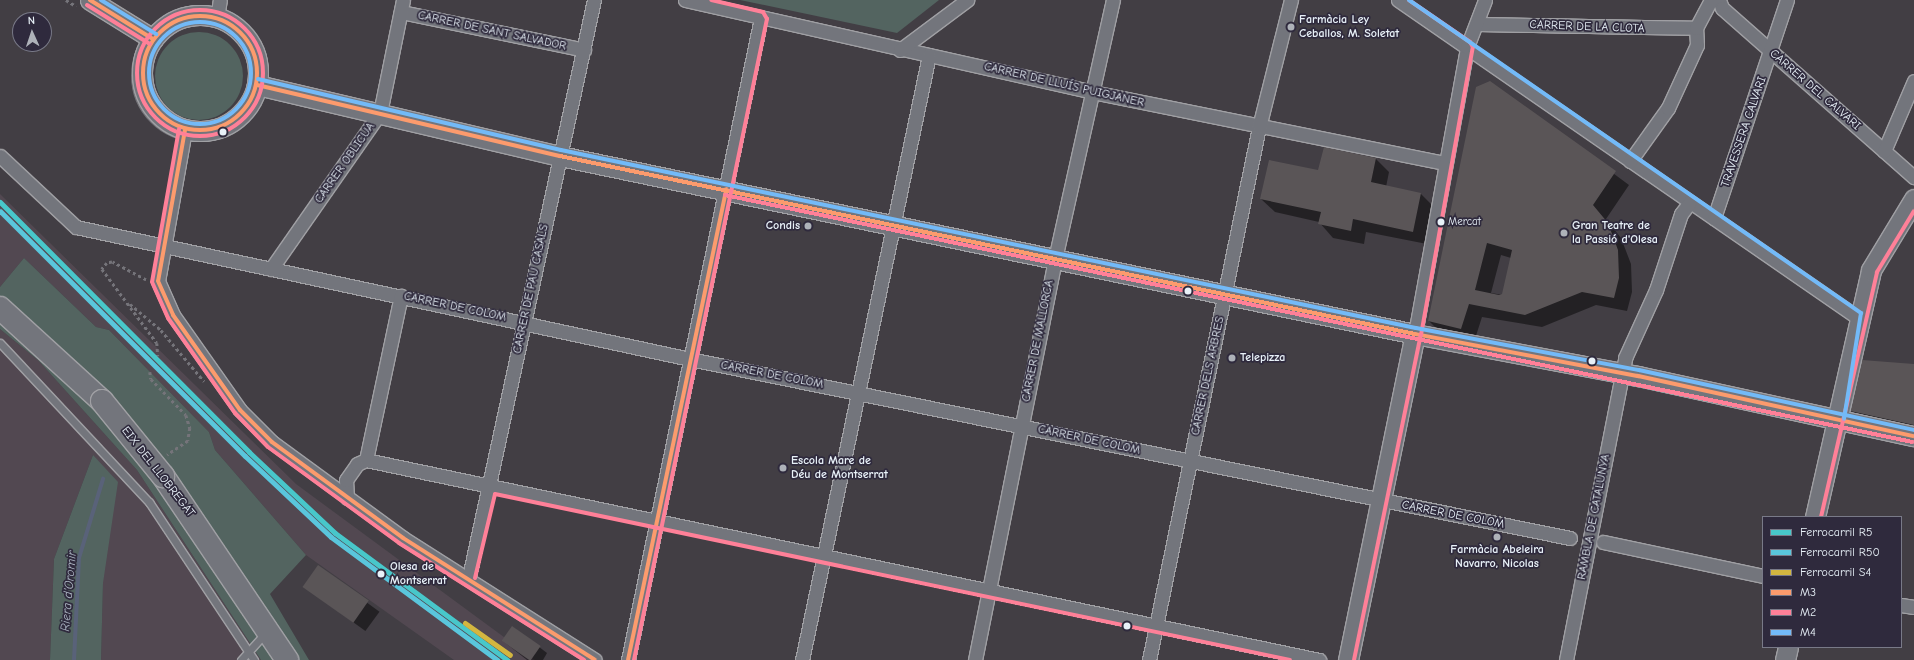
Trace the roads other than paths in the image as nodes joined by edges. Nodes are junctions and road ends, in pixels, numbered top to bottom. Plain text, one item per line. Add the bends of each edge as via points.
1 (90, 0) edge
2 (594, 0) edge
3 (685, 0) edge
4 (1113, 0) edge
5 (1291, 0) edge
6 (1398, 0) edge
7 (1484, 0) edge
8 (1711, 0) edge
9 (1719, 0) edge
10 (1787, 0) edge
11 (963, 1) edge
12 (402, 6) edge
13 (218, 9) edge
14 (761, 18) junction
15 (1476, 24) junction
16 (1696, 28) junction
17 (153, 39) junction
18 (1467, 48) junction
19 (584, 50) junction
20 (900, 50) junction
21 (1771, 51) junction
22 (929, 55) junction
23 (1914, 81) edge
24 (257, 85) junction
25 (1092, 92) junction
26 (380, 113) junction
27 (1258, 127) junction
28 (188, 140) junction
29 (1884, 151) junction
30 (0, 156) edge
31 (560, 156) junction
32 (1630, 161) junction
33 (1445, 163) junction
34 (1914, 177) edge
35 (726, 189) junction
36 (1914, 200) edge
37 (1690, 202) junction
38 (1714, 218) junction
39 (895, 225) junction
40 (162, 246) junction
41 (1055, 259) junction
42 (272, 269) junction
43 (1225, 294) junction
44 (401, 296) junction
45 (0, 308) edge
46 (1858, 317) junction
47 (524, 322) junction
48 (1415, 334) junction
49 (0, 343) edge
50 (690, 359) junction
51 (1623, 373) junction
52 (860, 392) junction
53 (1838, 418) junction
54 (1022, 426) junction
55 (1914, 436) edge
56 (366, 460) junction
57 (1191, 461) junction
58 (490, 487) junction
59 (346, 498) junction
60 (1381, 501) junction
61 (1816, 516) edge
62 (656, 521) junction
63 (1570, 538) dead end
64 (1603, 542) dead end
65 (824, 556) junction
66 (1762, 576) edge
67 (469, 577) junction
68 (988, 591) junction
69 (1902, 605) edge
70 (1914, 608) edge
71 (1156, 626) junction
72 (267, 630) junction
73 (1788, 648) edge
74 (247, 650) junction
75 (241, 660) edge
76 (254, 660) edge
77 (286, 660) edge
78 (595, 660) edge
79 (628, 660) edge
80 (802, 660) edge
81 (975, 660) edge
82 (1149, 660) edge
83 (1318, 660) edge
84 (1348, 660) edge
85 (1566, 660) edge
86 (1785, 660) edge

1 - 17 street
2 - 19 street, CARRER DE PAU CASALS
3 - 14 street, CARRER DE LLUÍS PUIGJANER
4 - 25 street, CARRER DE MALLORCA
5 - 27 street, CARRER DELS ARBRES
6 - 18 street
7 - 15 street
8 - 16 street
9 - 21 street, CARRER DEL CALVARI via 1722,8
10 - 21 street, TRAVESSERA CALVARI
11 - 20 street
12 - 19 street, CARRER DE SANT SALVADOR
12 - 26 street, CARRER OBLICUA
13 - 17 street via 181,18
13 - 24 street via 245,37 253,52
14 - 20 street, CARRER DE LLUÍS PUIGJANER
14 - 35 street
15 - 16 street, CARRER DE LA CLOTA
15 - 18 street
16 - 32 street via 1697,45 1668,108
17 - 28 street via 144,56 142,75 145,93 154,109
18 - 32 street
18 - 33 street
19 - 31 street, CARRER DE PAU CASALS
20 - 22 street, CARRER DE LLUÍS PUIGJANER
21 - 29 street, CARRER DEL CALVARI
21 - 38 street, TRAVESSERA CALVARI
22 - 25 street, CARRER DE LLUÍS PUIGJANER
22 - 39 street
23 - 29 street
24 - 26 street
24 - 28 street via 250,103 233,120
25 - 27 street, CARRER DE LLUÍS PUIGJANER
25 - 41 street, CARRER DE MALLORCA
26 - 31 street
26 - 42 street, CARRER OBLICUA
27 - 33 street, CARRER DE LLUÍS PUIGJANER
27 - 43 street, CARRER DELS ARBRES
28 - 40 street
29 - 34 street, CARRER DEL CALVARI
30 - 40 street, CARRER DE COLOM via 76,227
31 - 35 street
31 - 47 street, CARRER DE PAU CASALS
32 - 37 street
33 - 48 street
35 - 39 street
35 - 50 street
36 - 46 street via 1870,270
37 - 38 street
37 - 51 street, RAMBLA DE CATALUNYA via 1681,214 1656,290 1625,358
38 - 46 street
39 - 41 street
39 - 52 street
40 - 42 street, CARRER DE COLOM
40 - 59 street via 158,281 173,315 223,384 254,426
41 - 43 street
41 - 54 street, CARRER DE MALLORCA
42 - 44 street, CARRER DE COLOM
43 - 48 street
43 - 57 street, CARRER DELS ARBRES
44 - 47 street, CARRER DE COLOM
44 - 56 street
45 - 72 highway, EIX DEL LLOBREGAT, bridge via 102,401 163,476
46 - 53 street
47 - 50 street, CARRER DE COLOM
47 - 58 street, CARRER DE PAU CASALS
48 - 51 street
48 - 60 street
49 - 74 lane via 149,502
50 - 52 street, CARRER DE COLOM
50 - 62 street
51 - 53 street
51 - 85 street, RAMBLA DE CATALUNYA
52 - 54 street, CARRER DE COLOM
52 - 65 street
53 - 55 street
53 - 61 street
54 - 57 street, CARRER DE COLOM
54 - 68 street, CARRER DE MALLORCA
56 - 58 street
56 - 59 street via 357,464 346,480
57 - 60 street, CARRER DE COLOM
57 - 71 street, CARRER DELS ARBRES
58 - 62 street
58 - 67 street, CARRER DE PAU CASALS
59 - 67 street via 403,538
60 - 63 street, CARRER DE COLOM
60 - 84 street
62 - 65 street
62 - 79 street
64 - 66 street
65 - 68 street
65 - 80 street
67 - 78 street
68 - 71 street
68 - 81 street, CARRER DE MALLORCA
69 - 70 street
71 - 82 street, CARRER DELS ARBRES
71 - 83 street
72 - 74 lane
72 - 77 highway, EIX DEL LLOBREGAT
73 - 86 street
74 - 75 lane
74 - 76 lane

